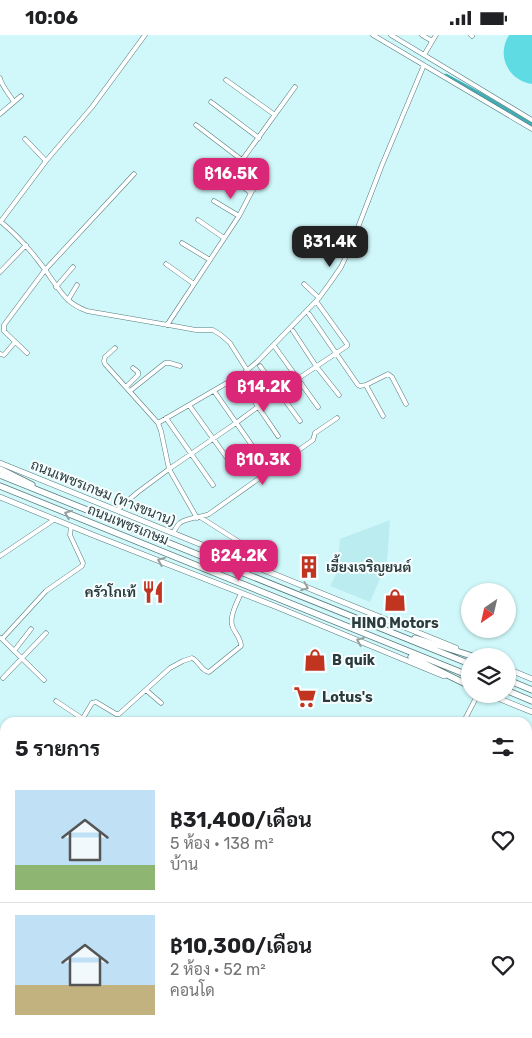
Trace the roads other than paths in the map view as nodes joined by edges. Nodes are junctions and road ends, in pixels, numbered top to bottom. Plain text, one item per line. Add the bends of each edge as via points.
1 (145, 35) edge
2 (373, 35) edge
3 (391, 35) edge
4 (422, 35) edge
5 (437, 35) edge
6 (432, 41) junction
7 (424, 55) junction
8 (424, 65) junction
9 (0, 78) edge
10 (226, 80) dead end
11 (295, 87) dead end
12 (21, 95) dead end
13 (14, 102) junction
14 (211, 102) dead end
15 (0, 114) edge
16 (275, 115) junction
17 (532, 119) edge
18 (196, 125) dead end
19 (532, 129) edge
20 (258, 138) junction
21 (25, 139) dead end
22 (242, 160) junction
23 (46, 161) junction
24 (134, 174) dead end
25 (260, 179) dead end
26 (251, 193) junction
27 (214, 201) dead end
28 (239, 216) junction
29 (198, 220) dead end
30 (0, 221) edge
31 (224, 238) junction
32 (182, 243) dead end
33 (26, 245) junction
34 (210, 261) junction
35 (0, 263) edge
36 (166, 264) dead end
37 (4, 267) junction
38 (73, 267) dead end
39 (45, 270) junction
40 (0, 272) edge
41 (194, 283) junction
42 (304, 284) dead end
43 (77, 285) dead end
44 (56, 287) junction
45 (68, 300) junction
46 (317, 300) junction
47 (309, 314) dead end
48 (167, 325) junction
49 (293, 331) dead end
50 (15, 342) junction
51 (275, 347) dead end
52 (115, 348) dead end
53 (335, 352) junction
54 (27, 353) dead end
55 (0, 354) edge
56 (180, 366) dead end
57 (260, 366) dead end
58 (316, 366) junction
59 (133, 368) dead end
60 (248, 370) junction
61 (298, 379) junction
62 (240, 380) dead end
63 (366, 385) junction
64 (126, 387) junction
65 (130, 391) junction
66 (214, 391) junction
67 (278, 391) junction
68 (339, 395) dead end
69 (406, 404) dead end
70 (188, 405) junction
71 (258, 407) junction
72 (318, 407) dead end
73 (383, 416) dead end
74 (337, 418) dead end
75 (166, 419) junction
76 (300, 421) dead end
77 (158, 423) junction
78 (236, 423) junction
79 (278, 436) dead end
80 (212, 438) junction
81 (191, 454) junction
82 (258, 454) dead end
83 (0, 463) edge
84 (232, 465) dead end
85 (0, 469) edge
86 (169, 469) junction
87 (0, 475) edge
88 (213, 485) dead end
89 (0, 486) edge
90 (38, 491) junction
91 (0, 497) edge
92 (117, 510) junction
93 (198, 517) junction
94 (55, 519) junction
95 (71, 526) junction
96 (173, 533) junction
97 (0, 555) edge
98 (238, 559) junction
99 (241, 593) junction
100 (377, 627) junction
101 (31, 629) dead end
102 (46, 633) dead end
103 (1, 638) edge
104 (373, 638) junction
105 (14, 651) junction
106 (461, 651) edge
107 (461, 652) edge
108 (22, 659) junction
109 (461, 660) edge
110 (516, 672) edge
111 (461, 673) edge
112 (3, 678) dead end
113 (532, 679) edge
114 (44, 680) dead end
115 (461, 682) edge
116 (461, 682) edge
117 (516, 683) edge
118 (146, 690) junction
119 (532, 690) edge
120 (516, 694) edge
121 (56, 701) dead end
122 (532, 701) edge
123 (161, 703) dead end
124 (473, 703) edge
125 (510, 703) edge
126 (532, 712) edge
127 (81, 717) edge
128 (84, 717) edge
129 (465, 717) edge
130 (532, 940) edge
131 (532, 948) edge

1 - 23 street via 92,107
2 - 8 street
3 - 7 street
4 - 6 street
5 - 6 street
6 - 7 street
7 - 17 street
8 - 19 street
8 - 46 street via 350,248 341,267
9 - 13 street
10 - 16 street
11 - 16 street
12 - 13 street
13 - 15 street
14 - 20 street
16 - 20 street
18 - 22 street
20 - 22 street
21 - 23 street
22 - 26 street via 232,178
23 - 30 street
24 - 39 street
25 - 26 street
26 - 28 street
27 - 28 street
28 - 31 street
29 - 31 street
30 - 33 street
31 - 34 street
32 - 34 street
33 - 37 street
33 - 39 street
34 - 41 street
35 - 37 street
36 - 41 street
37 - 40 street
38 - 44 street
39 - 44 street
39 - 50 street via 4,325 4,331
41 - 48 street
42 - 46 street
43 - 45 street
44 - 45 street
45 - 48 street via 87,311
46 - 53 street via 347,344
46 - 60 street
47 - 53 street
48 - 60 street via 212,330 221,335
49 - 58 street
50 - 54 street
50 - 55 street via 4,355
51 - 61 street
52 - 64 street via 104,361
53 - 58 street
53 - 63 street via 358,385
56 - 65 street via 166,363
57 - 67 street
58 - 61 street
58 - 68 street
59 - 64 street via 138,375
60 - 66 street
61 - 67 street
61 - 72 street
62 - 71 street
63 - 69 street via 388,374
63 - 73 street
64 - 65 street
65 - 77 street
66 - 70 street
66 - 78 street
67 - 71 street
67 - 76 street
70 - 75 street
70 - 80 street
71 - 78 street
71 - 79 street
74 - 93 street via 315,433 312,440 209,514
75 - 77 street
75 - 81 street
77 - 86 street
78 - 80 street
78 - 82 street
80 - 81 street
80 - 84 street
81 - 86 street
81 - 88 street
83 - 92 main road, ถนนเพชรเกษม (ทางขนาน)
85 - 90 highway
86 - 92 street
86 - 93 street
87 - 90 highway, ถนนเพชรเกษม
104 -> 89 highway, ถนนเพชรเกษม
90 - 100 highway, ถนนเพชรเกษม
91 - 94 main road
92 - 96 main road, ถนนเพชรเกษม (ทางขนาน)
93 - 96 street via 183,521
93 - 98 street via 241,543
94 - 95 main road
94 - 97 street
99 -> 95 main road
95 - 103 street via 70,535 82,566 46,591
96 - 98 main road, ถนนเพชรเกษม (ทางขนาน)
98 -> 106 main road, ถนนเพชรเกษม (ทางขนาน)
116 -> 99 main road
99 - 118 street via 231,621 242,646 209,672 204,671 195,659 183,661 170,668
100 - 107 highway
100 - 109 highway, ถนนเพชรเกษม
101 - 105 street
102 - 108 street
103 - 105 street
104 - 111 highway, ถนนเพชรเกษม
104 - 115 highway
105 - 108 street
108 - 112 street
108 - 114 street
110 - 113 main road
117 - 119 highway
118 - 123 street
118 - 128 street via 118,714 94,702
120 - 122 highway
121 - 127 street
124 - 129 street
125 - 126 main road
130 - 131 street

